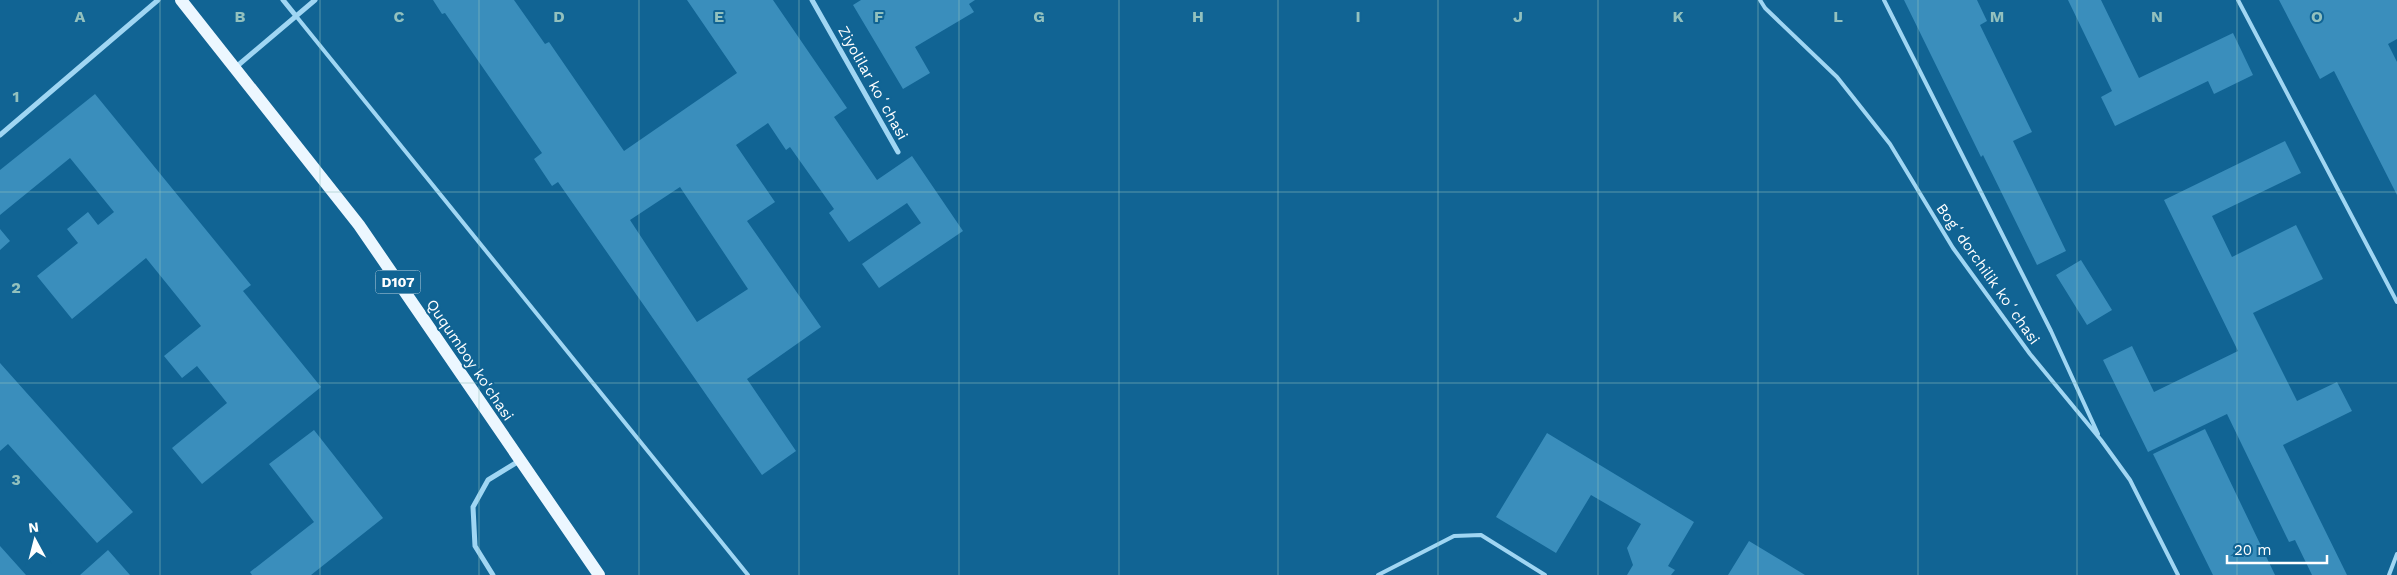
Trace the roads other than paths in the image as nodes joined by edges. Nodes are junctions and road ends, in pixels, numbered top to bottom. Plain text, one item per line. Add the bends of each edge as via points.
1 (158, 0) edge
2 (182, 0) edge
3 (283, 0) edge
4 (315, 0) edge
5 (812, 0) edge
6 (1760, 0) edge
7 (1884, 0) edge
8 (2238, 0) edge
9 (296, 16) junction
10 (236, 68) junction
11 (0, 135) edge
12 (898, 152) dead end
13 (2397, 302) edge
14 (2101, 440) junction
15 (519, 461) junction
16 (2397, 554) edge
17 (493, 575) edge
18 (599, 575) edge
19 (748, 575) edge
20 (1378, 575) edge
21 (1545, 575) edge
22 (2178, 575) edge
23 (2389, 575) edge

1 - 11 street
2 - 10 main road, Ququmboy ko'chasi / D107
3 - 9 street
4 - 9 street
5 - 12 street, Ziyolilar koʻchasi
6 - 14 lane, Bogʻdorchilik koʻchasi via 1837,77 1890,144 1953,248 2030,354
7 - 14 lane via 2052,331
8 - 13 lane
9 - 10 street
9 - 19 lane
10 - 15 main road, Ququmboy ko'chasi / D107 via 359,225
14 - 22 lane, Bogʻdorchilik koʻchasi via 2130,480
15 - 17 street via 488,480 473,507 475,546
15 - 18 main road, Ququmboy ko'chasi / D107
16 - 23 lane
20 - 21 lane via 1454,536 1481,535

